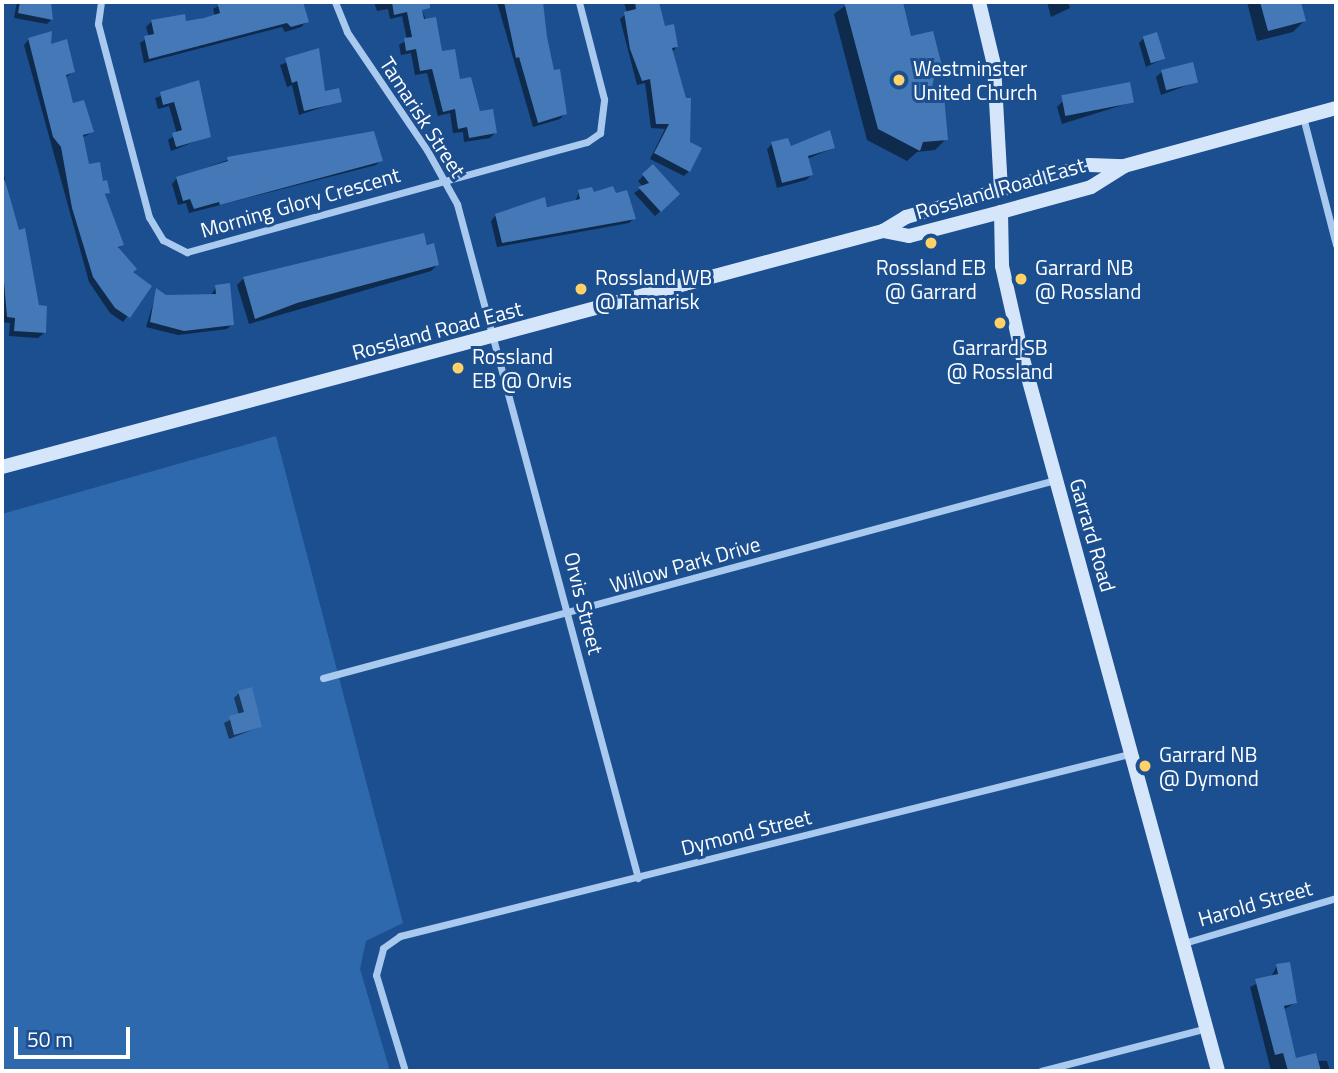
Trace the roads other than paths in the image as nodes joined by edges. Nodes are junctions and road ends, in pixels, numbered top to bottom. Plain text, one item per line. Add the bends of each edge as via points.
1 (101, 2) edge
2 (335, 2) edge
3 (579, 2) edge
4 (979, 2) edge
5 (1336, 108) edge
6 (1303, 117) junction
7 (1125, 166) junction
8 (446, 180) junction
9 (1001, 189) junction
10 (1001, 212) junction
11 (883, 231) junction
12 (1336, 245) edge
13 (495, 336) junction
14 (2, 467) edge
15 (1055, 480) junction
16 (570, 615) junction
17 (323, 678) dead end
18 (1133, 752) junction
19 (638, 878) junction
20 (1336, 898) edge
21 (1184, 943) junction
22 (1208, 1028) junction
23 (405, 1071) edge
24 (1041, 1071) edge
25 (1218, 1071) edge

1 - 8 street, Morning Glory Crescent via 98,24 149,217 163,240 187,252
2 - 8 street, Tamarisk Street via 347,32
3 - 8 street, Morning Glory Crescent via 604,99 600,133 587,142
4 - 9 main road, Garrard Road via 994,65
5 - 6 main road, Rossland Road East
6 - 7 main road, Rossland Road East
6 - 12 street
7 - 9 main road, Rossland Road East via 1089,165
7 - 10 main road, Rossland Road East via 1091,187
8 - 13 street, Tamarisk Street
9 - 10 street, Garrard Road
9 - 11 main road, Rossland Road East via 906,217
10 - 11 main road, Rossland Road East via 909,236
10 - 15 main road, Garrard Road via 1005,286
11 - 13 main road, Rossland Road East
13 - 14 main road, Rossland Road East
13 - 16 street, Orvis Street
15 - 16 street, Willow Park Drive
15 - 18 main road, Garrard Road
16 - 17 street, Willow Park Drive
16 - 19 street, Orvis Street
18 - 19 street, Dymond Street
18 - 21 main road, Garrard Road
19 - 23 street, Dymond Street via 389,941 377,959 380,991
20 - 21 street, Harold Street
21 - 22 main road, Garrard Road
22 - 24 street
22 - 25 main road, Garrard Road

